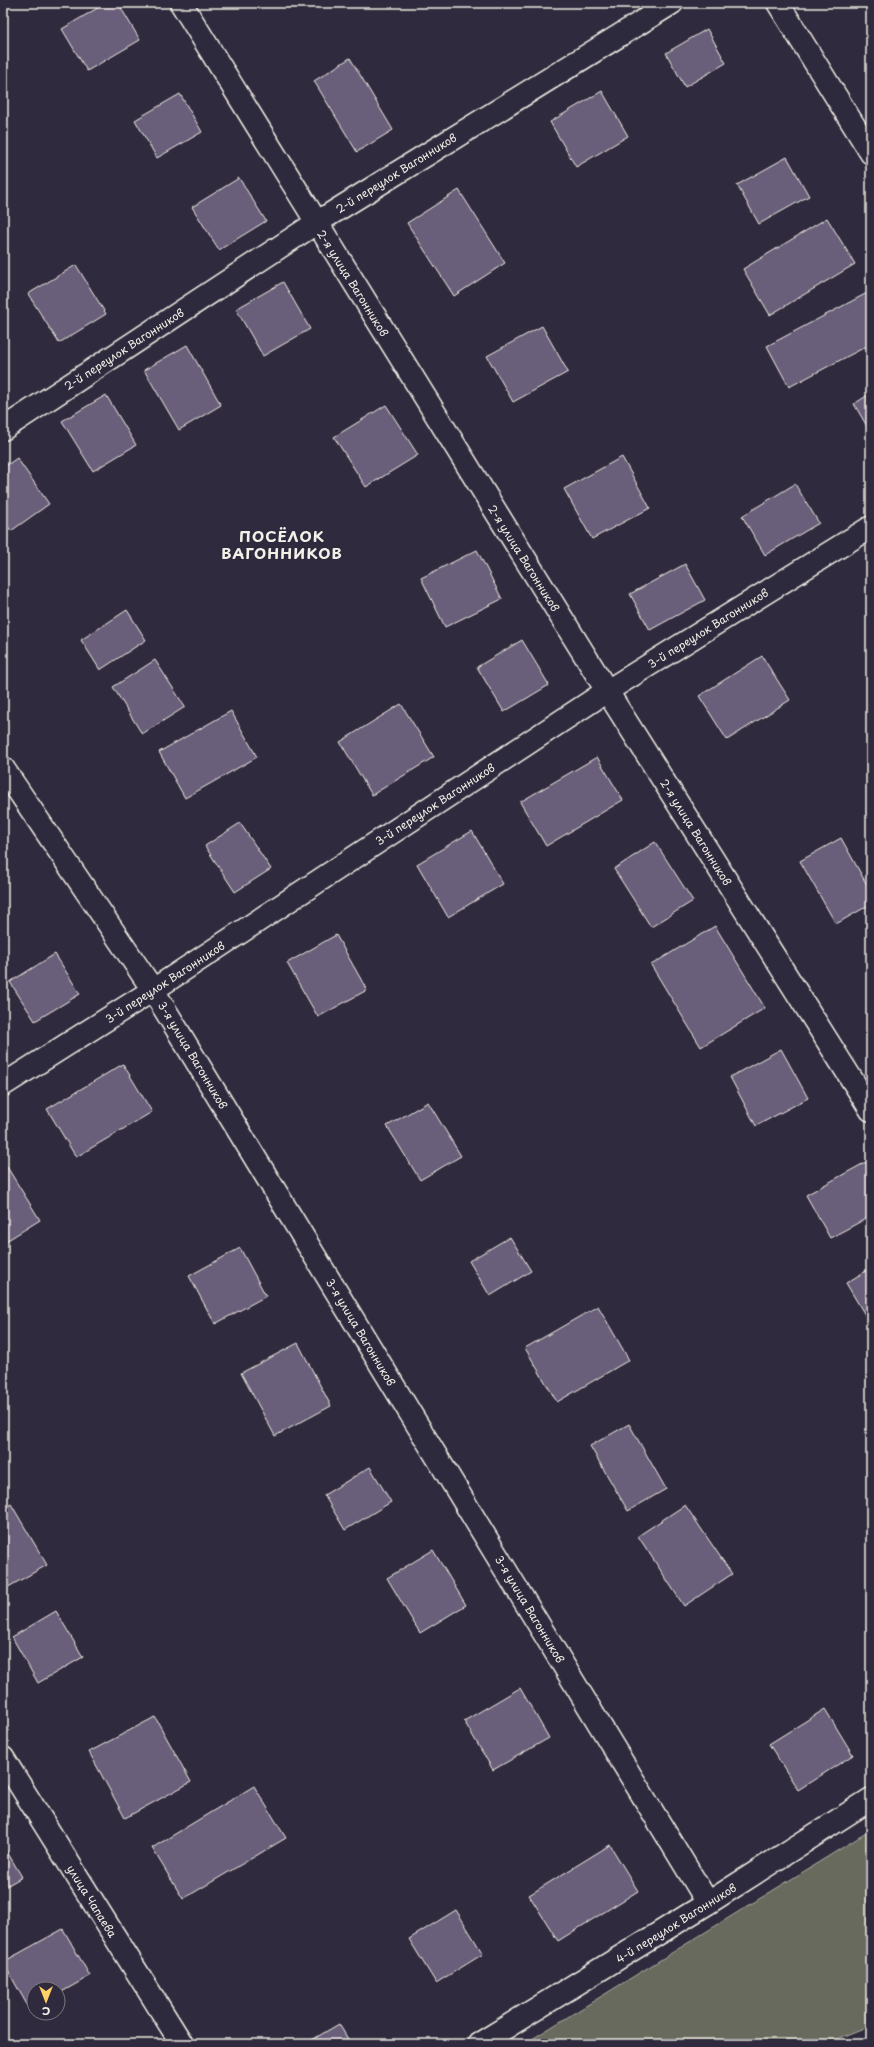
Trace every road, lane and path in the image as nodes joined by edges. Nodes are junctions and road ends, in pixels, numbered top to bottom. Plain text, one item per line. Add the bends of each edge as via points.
1 (181, 3) edge
2 (672, 3) edge
3 (778, 3) edge
4 (871, 153) edge
5 (316, 223) junction
6 (3, 429) edge
7 (871, 527) edge
8 (607, 691) junction
9 (3, 768) edge
10 (153, 990) junction
11 (3, 1085) edge
12 (871, 1110) edge
13 (3, 1758) edge
14 (871, 1799) edge
15 (708, 1903) junction
16 (182, 2044) edge
17 (479, 2044) edge

1 - 5 street, 2-я улица Вагонников
2 - 5 street, 2-й переулок Вагонников
3 - 4 street
5 - 6 street, 2-й переулок Вагонников
5 - 8 street, 2-я улица Вагонников
7 - 8 street, 3-й переулок Вагонников
8 - 10 street, 3-й переулок Вагонников
8 - 12 street, 2-я улица Вагонников
9 - 10 street, 3-я улица Вагонников
10 - 11 street, 3-й переулок Вагонников
10 - 15 street, 3-я улица Вагонников
13 - 16 street, улица Чапаева
14 - 15 street, 4-й переулок Вагонников
15 - 17 street, 4-й переулок Вагонников

